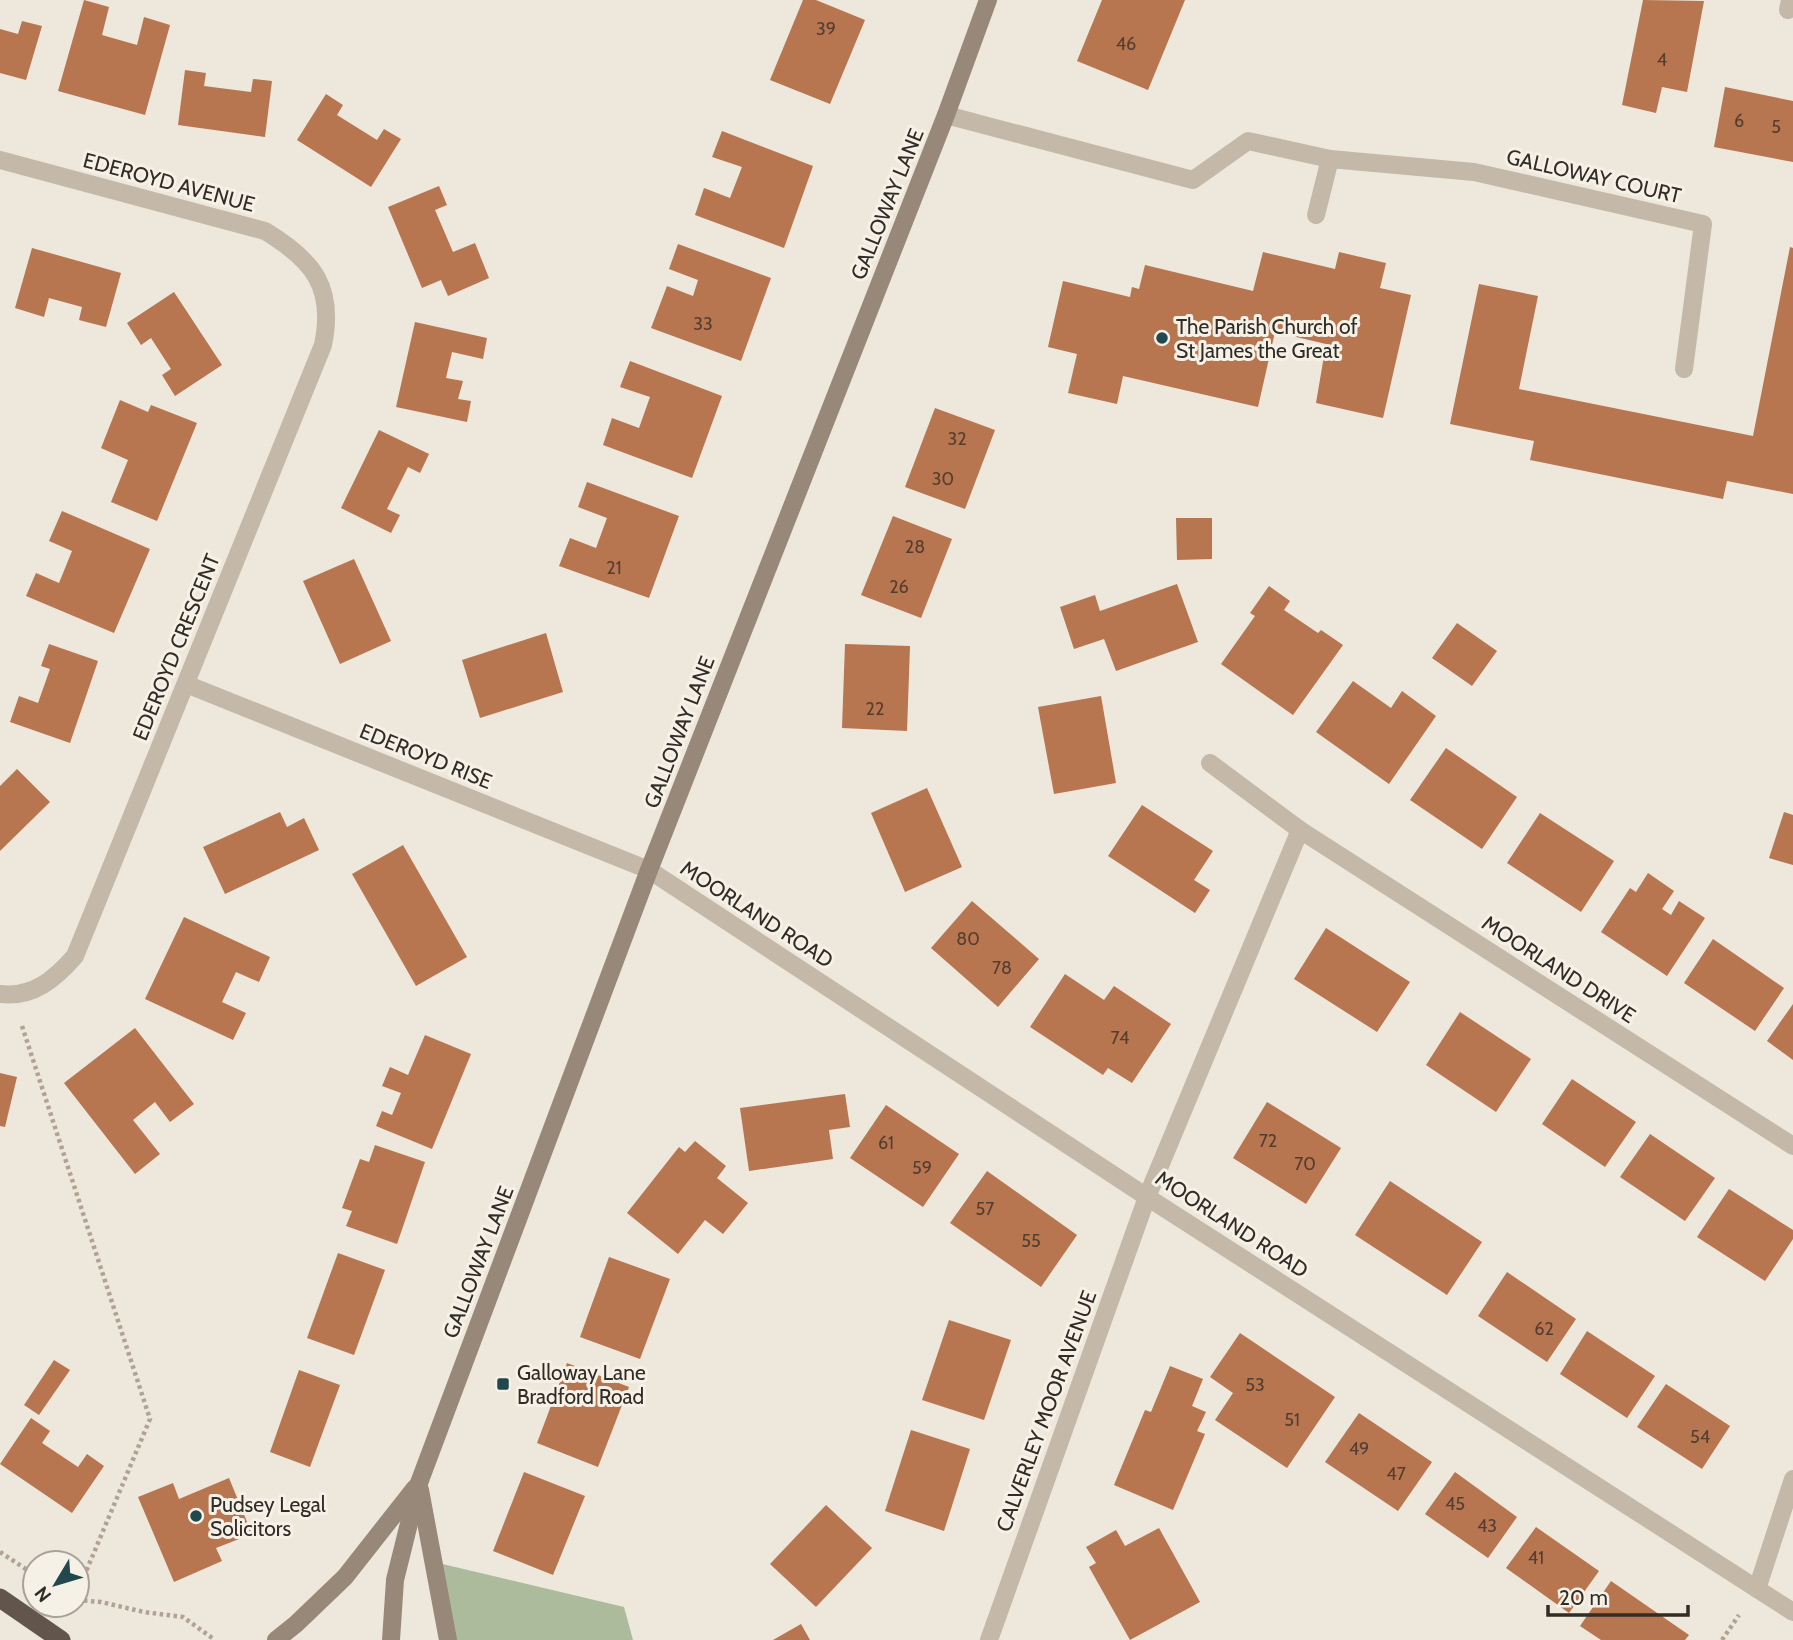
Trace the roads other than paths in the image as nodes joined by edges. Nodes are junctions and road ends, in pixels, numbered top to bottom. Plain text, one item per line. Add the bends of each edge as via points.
1 (988, 0) edge
2 (946, 115) junction
3 (1330, 159) junction
4 (0, 160) edge
5 (1316, 215) dead end
6 (313, 271) joint
7 (1684, 369) dead end
8 (186, 684) junction
9 (1210, 763) dead end
10 (1300, 830) junction
11 (649, 870) junction
12 (6, 995) edge
13 (1793, 1146) edge
14 (1147, 1197) junction
15 (1793, 1479) edge
16 (419, 1483) junction
17 (1757, 1589) junction
18 (0, 1598) edge
19 (1793, 1612) edge
20 (61, 1640) edge
21 (276, 1640) edge
22 (391, 1640) edge
23 (448, 1640) edge
24 (989, 1640) edge

1 - 2 main road, GALLOWAY LANE
2 - 3 street, GALLOWAY COURT via 1192,180 1248,141
2 - 11 main road, GALLOWAY LANE
3 - 5 street
3 - 7 street, GALLOWAY COURT via 1474,172 1703,224
4 - 6 street, EDEROYD AVENUE via 265,231 292,248
6 - 8 street, EDEROYD CRESCENT via 325,297 328,320 323,345
8 - 11 street, EDEROYD RISE
8 - 12 street, EDEROYD CRESCENT via 75,956 58,976 37,989
9 - 10 street, MOORLAND DRIVE
10 - 13 street, MOORLAND DRIVE
10 - 14 street
11 - 14 street, MOORLAND ROAD
11 - 16 main road, GALLOWAY LANE
14 - 17 street, MOORLAND ROAD
14 - 24 street, CALVERLEY MOOR AVENUE
15 - 17 street
16 - 21 main road, GALLOWAY LANE via 345,1577
16 - 22 main road, GALLOWAY LANE via 395,1580
16 - 23 main road
17 - 19 street, MOORLAND ROAD
18 - 20 highway

